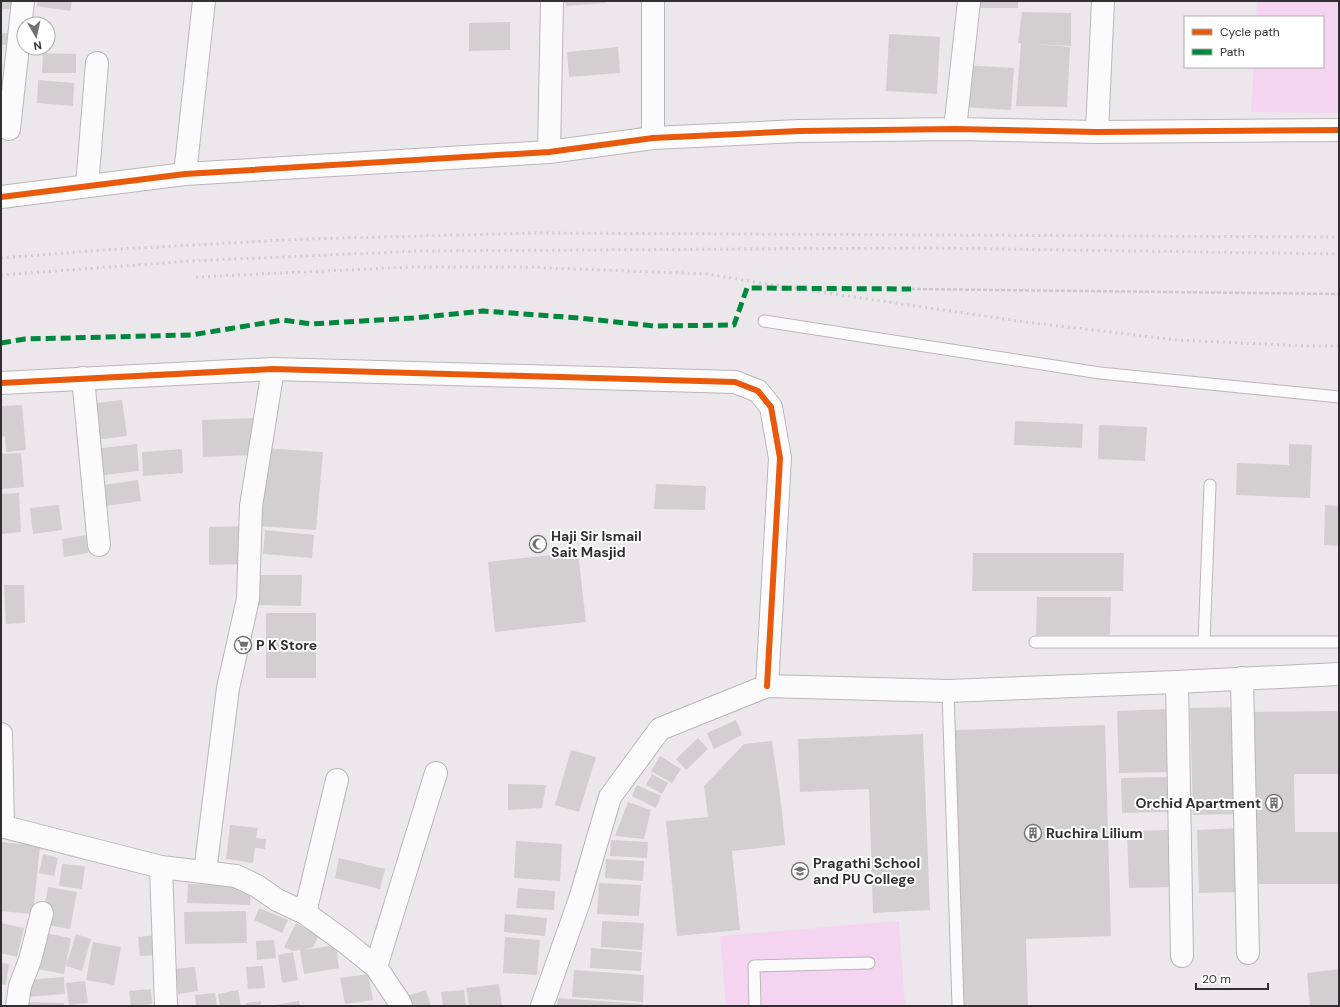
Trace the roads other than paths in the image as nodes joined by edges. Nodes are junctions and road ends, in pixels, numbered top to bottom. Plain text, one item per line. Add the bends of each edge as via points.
1 (23, 1) edge
2 (204, 1) edge
3 (552, 1) edge
4 (653, 1) edge
5 (969, 1) edge
6 (1103, 1) edge
7 (97, 63) dead end
8 (955, 129) junction
9 (8, 130) dead end
10 (1339, 130) edge
11 (1097, 132) junction
12 (653, 138) junction
13 (549, 152) junction
14 (185, 174) junction
15 (87, 186) junction
16 (1, 197) edge
17 (764, 322) dead end
18 (273, 369) junction
19 (83, 378) junction
20 (1, 383) edge
21 (1339, 397) edge
22 (1210, 486) dead end
23 (100, 546) dead end
24 (1035, 642) dead end
25 (1204, 642) junction
26 (1339, 642) edge
27 (1339, 674) edge
28 (1242, 678) junction
29 (1177, 682) junction
30 (767, 686) junction
31 (948, 691) junction
32 (1, 734) edge
33 (436, 773) dead end
34 (337, 780) dead end
35 (2, 826) edge
36 (162, 867) junction
37 (205, 872) junction
38 (42, 913) dead end
39 (305, 913) junction
40 (1248, 953) dead end
41 (1182, 956) dead end
42 (869, 963) dead end
43 (376, 967) junction
44 (17, 1006) edge
45 (166, 1006) edge
46 (401, 1006) edge
47 (542, 1006) edge
48 (755, 1006) edge
49 (958, 1006) edge

1 - 9 street
2 - 14 street
3 - 13 street
4 - 12 street
5 - 8 street
6 - 11 street
7 - 15 street
8 - 11 street
8 - 12 street via 799,131
10 - 11 street
12 - 13 street
13 - 14 street
14 - 15 street
15 - 16 street
17 - 21 lane via 1100,373
18 - 19 street
18 - 30 street via 735,382 758,391 771,407 780,458
18 - 37 street via 251,506 248,599 228,688
19 - 20 street
19 - 23 street
22 - 25 lane
24 - 25 lane
25 - 26 lane
27 - 28 street
28 - 29 street
28 - 40 street
29 - 31 street
29 - 41 street
30 - 31 street
30 - 47 street via 660,729 610,797 580,899
31 - 49 lane
32 - 35 street
33 - 43 street
34 - 39 street
35 - 36 street
36 - 37 street
36 - 45 street
37 - 39 street via 236,876
38 - 44 street via 30,960 20,986
39 - 43 street
42 - 48 lane via 754,966
43 - 46 street

